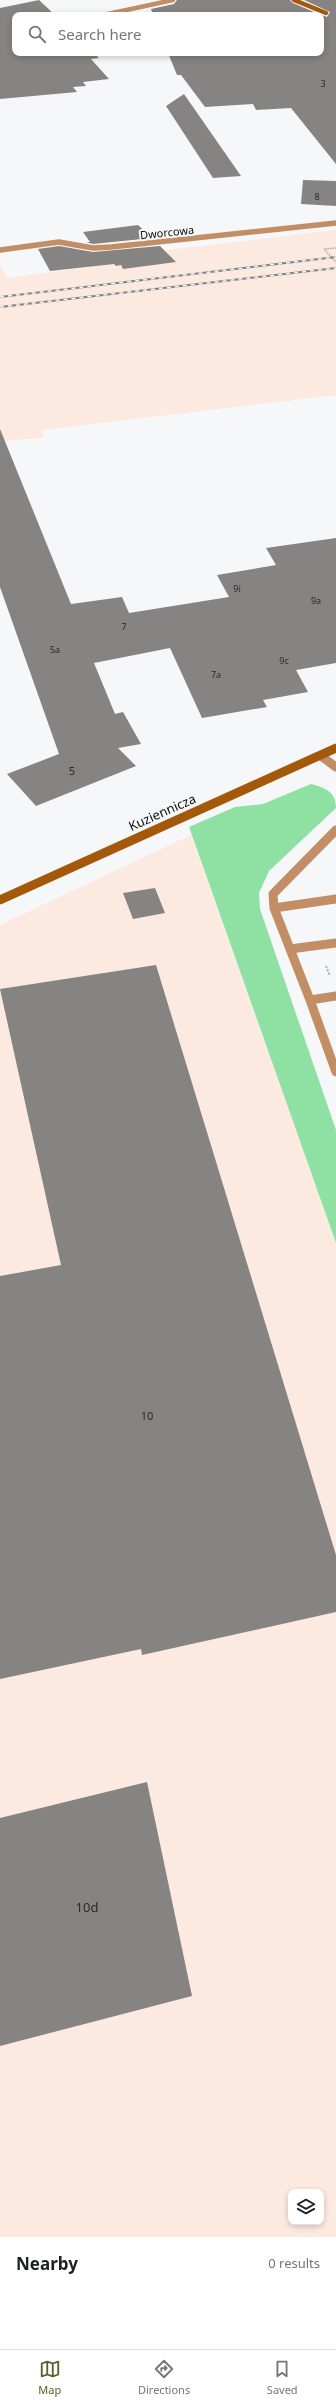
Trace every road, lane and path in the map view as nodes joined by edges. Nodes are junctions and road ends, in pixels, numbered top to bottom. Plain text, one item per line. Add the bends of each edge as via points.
1 (173, 0) edge
2 (294, 0) edge
3 (117, 12) edge
4 (324, 12) edge
5 (336, 223) edge
6 (336, 248) edge
7 (0, 250) edge
8 (336, 262) edge
9 (336, 748) edge
10 (320, 756) junction
11 (336, 767) edge
12 (336, 830) edge
13 (336, 899) edge
14 (0, 900) edge
15 (274, 908) junction
16 (336, 943) edge
17 (290, 949) junction
18 (336, 996) edge
19 (310, 1000) junction
20 (336, 1072) edge

1 - 3 street
2 - 4 main road
5 - 7 street, Dworcowa via 111,248 93,248 59,242
6 - 8 path via 324,249
9 - 10 main road, Kuziennicza
10 - 11 street
10 - 14 main road, Kuziennicza
12 - 15 street via 273,894
13 - 15 street
15 - 17 street
16 - 17 street
17 - 19 street
18 - 19 street
19 - 20 street

